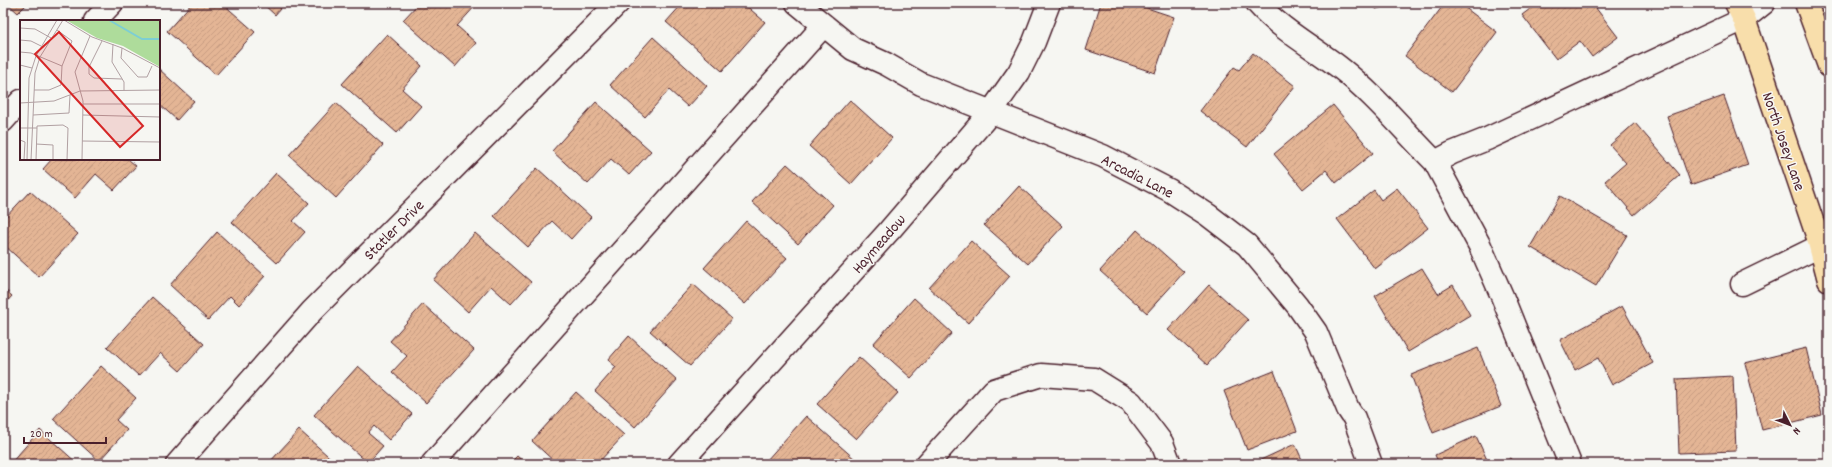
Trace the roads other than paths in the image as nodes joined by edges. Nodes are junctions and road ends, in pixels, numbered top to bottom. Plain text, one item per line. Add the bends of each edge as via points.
1 (112, 3) edge
2 (618, 3) edge
3 (797, 3) edge
4 (1049, 3) edge
5 (1257, 3) edge
6 (1764, 3) edge
7 (1806, 3) edge
8 (1740, 11) edge
9 (96, 20) edge
10 (824, 25) junction
11 (1829, 66) edge
12 (20, 102) edge
13 (991, 112) junction
14 (3, 121) edge
15 (1435, 162) junction
16 (1820, 246) junction
17 (1829, 280) edge
18 (1742, 284) dead end
19 (177, 464) edge
20 (432, 464) edge
21 (679, 464) edge
22 (927, 464) edge
23 (1170, 464) edge
24 (1371, 464) edge
25 (1570, 464) edge

1 - 9 street
2 - 19 street, Statler Drive via 312,311
3 - 10 street, Arcadia Lane
4 - 13 street, Haymeadow via 1019,72
5 - 15 street via 1270,17 1339,67 1368,92
6 - 8 street
7 - 11 main road
8 - 15 street via 1487,140
8 - 16 main road, North Josey Lane
10 - 13 street, Arcadia Lane via 853,49 921,84
10 - 20 street
12 - 14 street
13 - 21 street, Haymeadow via 889,231
13 - 24 street, Arcadia Lane via 1103,156 1169,190 1208,215 1247,245 1316,332
15 - 25 street via 1480,246
16 - 17 main road, North Josey Lane
16 - 18 street
22 - 23 street via 994,390 1041,375 1094,379 1131,402 1162,443

